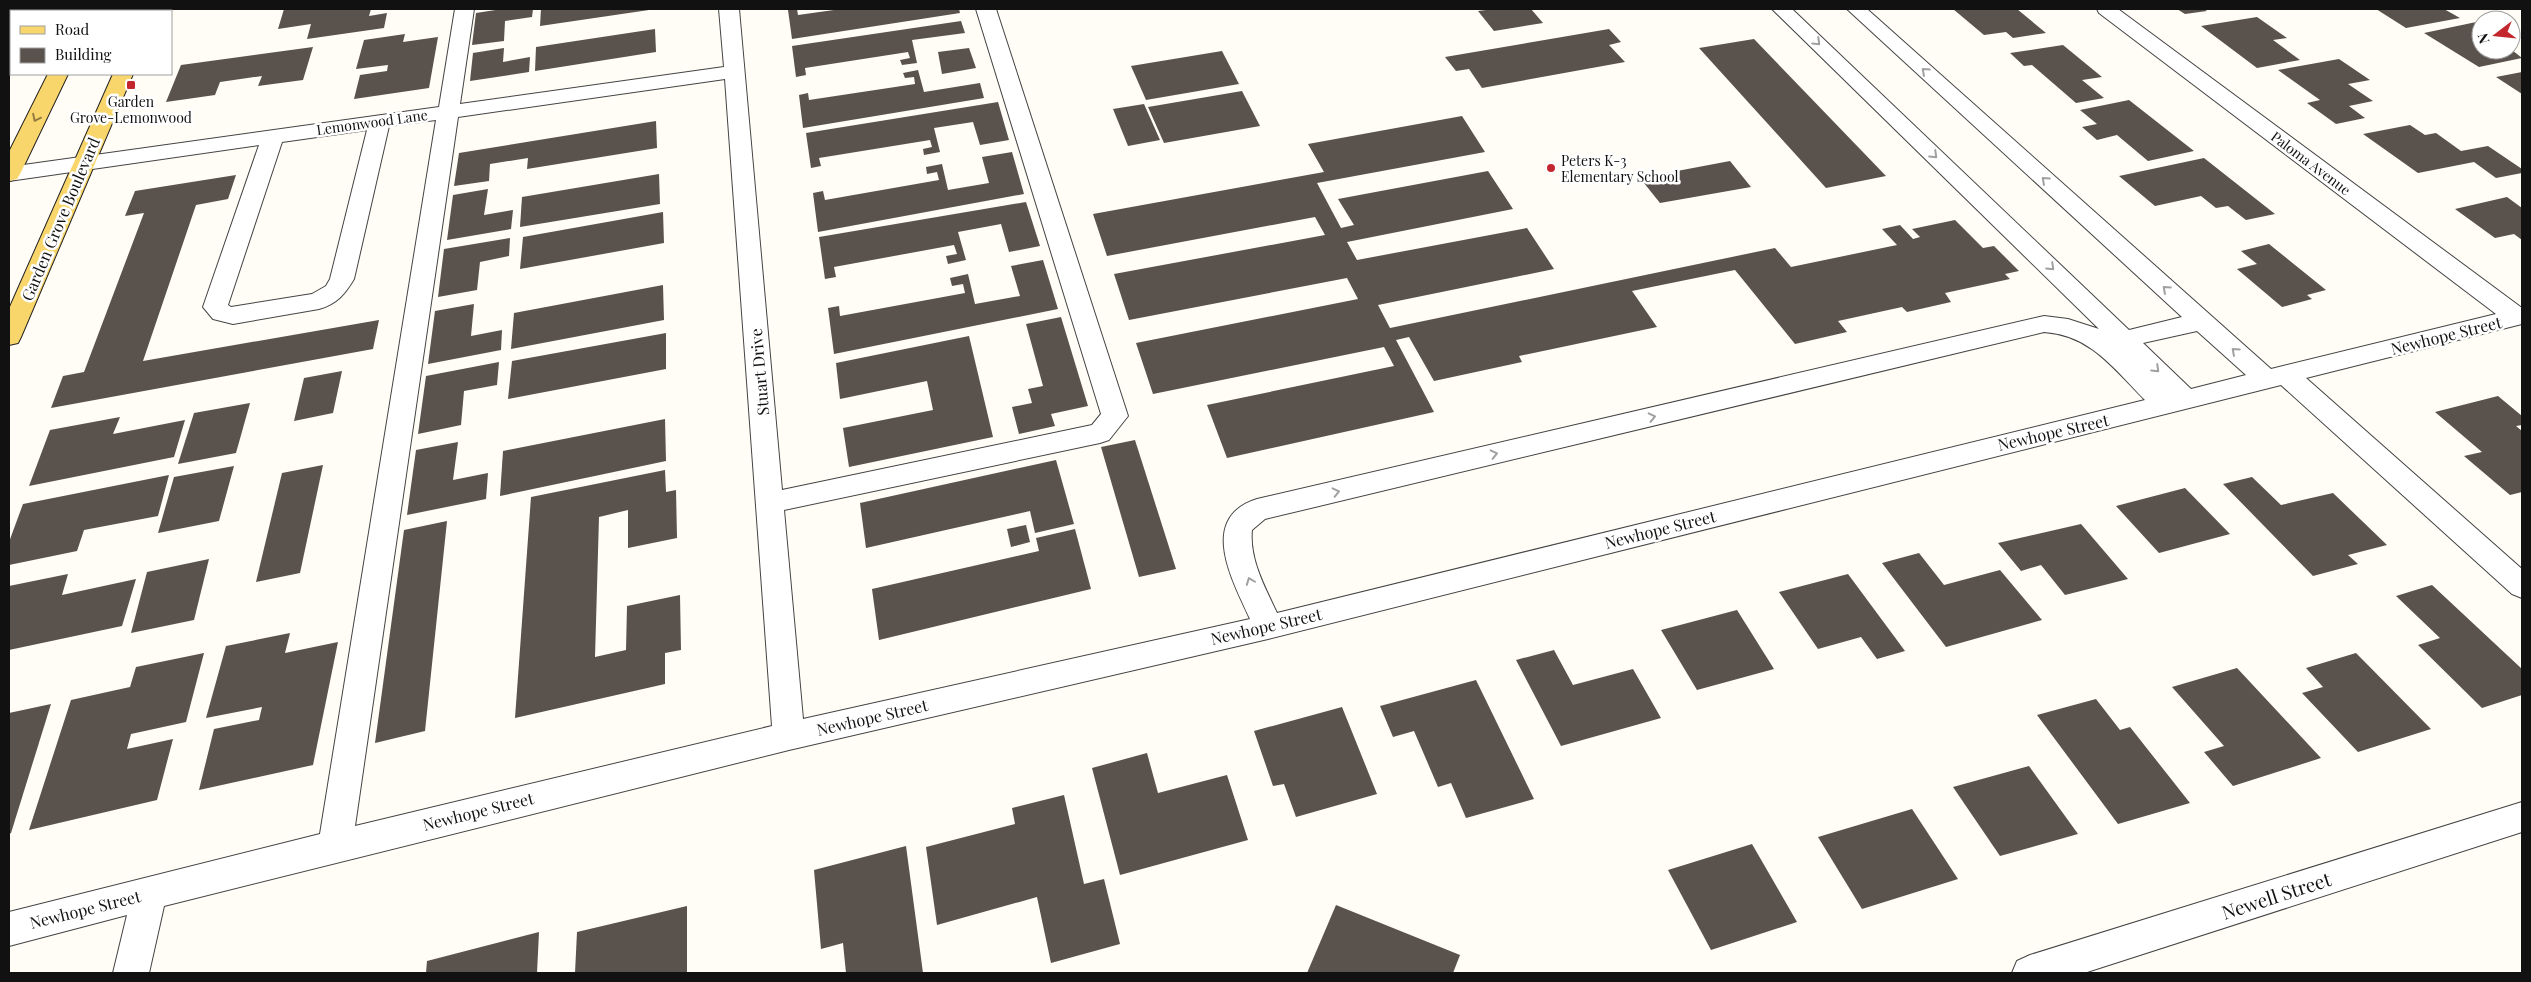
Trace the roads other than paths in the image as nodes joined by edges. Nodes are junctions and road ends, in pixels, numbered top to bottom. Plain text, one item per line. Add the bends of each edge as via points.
1 (464, 9) edge
2 (729, 9) edge
3 (986, 9) edge
4 (1781, 9) edge
5 (1856, 9) edge
6 (2106, 9) edge
7 (734, 71) junction
8 (58, 75) edge
9 (123, 75) edge
10 (448, 112) junction
11 (380, 121) junction
12 (273, 136) junction
13 (85, 163) junction
14 (9, 174) edge
15 (2519, 317) edge
16 (2202, 321) junction
17 (9, 337) edge
18 (2125, 339) junction
19 (2276, 378) junction
20 (2176, 402) junction
21 (770, 503) junction
22 (2522, 586) edge
23 (1268, 627) junction
24 (789, 736) junction
25 (2522, 817) edge
26 (335, 846) junction
27 (150, 893) junction
28 (9, 929) edge
29 (131, 973) edge
30 (2030, 973) edge

1 - 10 street
2 - 7 street, Stuart Drive
3 - 21 street via 1115,416 1100,433
4 -> 18 street
16 -> 5 street
6 - 15 street, Paloma Avenue
7 - 10 street, Lemonwood Lane
7 - 21 street, Stuart Drive
8 -> 14 main road
9 - 13 main road, Garden Grove Boulevard
10 - 11 street, Lemonwood Lane
10 - 26 street
11 - 12 street, Lemonwood Lane
11 - 12 street via 342,279 335,291 319,301 233,316 215,307
12 - 13 street, Lemonwood Lane
13 - 14 street, Lemonwood Lane
13 - 17 main road, Garden Grove Boulevard
15 - 19 street, Newhope Street
16 - 18 street
19 -> 16 street
18 -> 20 street
19 - 20 street, Newhope Street
19 - 22 street
20 - 23 street, Newhope Street
23 -> 20 street via 1239,554 1237,539 1238,529 1244,520 1257,510 2044,324 2077,328 2092,336
21 - 24 street, Stuart Drive
23 - 24 street, Newhope Street
24 - 26 street, Newhope Street
25 - 30 street, Newell Street
26 - 27 street, Newhope Street
27 - 28 street, Newhope Street
27 - 29 street

